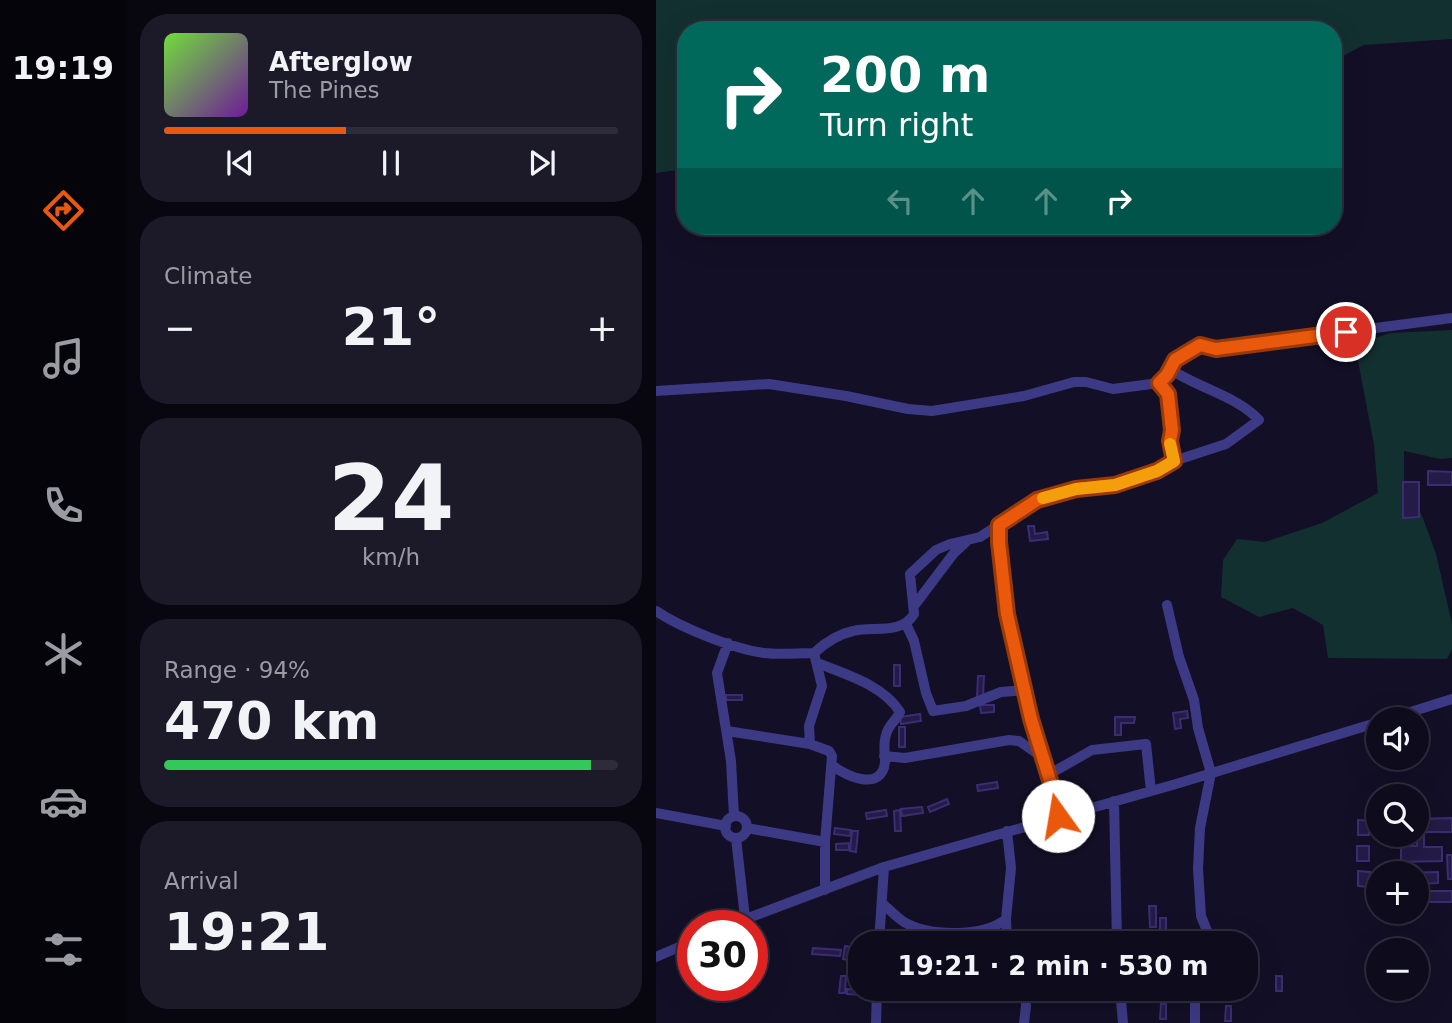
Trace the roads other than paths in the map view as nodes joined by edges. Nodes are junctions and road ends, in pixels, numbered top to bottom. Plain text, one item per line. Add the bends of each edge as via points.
1 (1452, 318) edge
2 (1170, 369) junction
3 (1159, 383) junction
4 (656, 391) edge
5 (1174, 461) junction
6 (999, 525) junction
7 (968, 540) junction
8 (1166, 605) dead end
9 (914, 606) junction
10 (656, 611) edge
11 (906, 624) junction
12 (728, 643) junction
13 (816, 658) junction
14 (1026, 690) junction
15 (1452, 699) edge
16 (1426, 707) edge
17 (1366, 726) edge
18 (727, 731) junction
19 (810, 744) junction
20 (884, 756) junction
21 (1042, 757) junction
22 (832, 765) junction
23 (1211, 773) junction
24 (1048, 775) junction
25 (1151, 791) junction
26 (1114, 801) junction
27 (656, 813) edge
28 (734, 816) junction
29 (1058, 816) junction
30 (726, 826) junction
31 (747, 828) junction
32 (1007, 831) junction
33 (736, 838) junction
34 (825, 842) junction
35 (884, 867) junction
36 (825, 890) junction
37 (883, 904) junction
38 (744, 910) edge
39 (768, 910) edge
40 (1006, 919) junction
41 (880, 931) edge
42 (1006, 931) edge
43 (1117, 931) edge
44 (1207, 931) edge
45 (677, 948) edge
46 (656, 957) edge
47 (877, 1001) edge
48 (1026, 1001) edge
49 (1121, 1001) edge
50 (1195, 1001) edge
51 (876, 1023) edge
52 (1024, 1023) edge
53 (1123, 1023) edge
54 (1195, 1023) edge

1 - 2 street via 1216,349 1200,345 1175,360
2 - 3 street
2 - 5 street via 1248,408 1259,420 1226,444
3 - 4 street via 1113,389 1074,382 1024,396 932,411 769,384
3 - 5 street via 1168,394
5 - 6 street via 1115,485 1037,500
6 - 7 street
6 - 14 street via 1004,598
7 - 9 street
7 - 9 street via 936,550 910,574
8 - 23 street
9 - 11 street via 913,617
10 - 12 street
11 - 13 street via 854,630 841,635
11 - 14 street via 933,711 966,706 1001,692
12 - 13 street via 750,651
12 - 18 street via 717,673
13 - 19 street via 822,686 809,726
13 - 20 street via 870,686 898,708 898,716 887,730
14 - 21 street
15 - 16 street
17 - 23 street
18 - 19 street
18 - 28 street
19 - 22 street via 829,751
20 - 21 street via 905,758 1009,740 1019,741
20 - 22 street via 880,773 871,780
21 - 24 street
22 - 34 street
23 - 25 street
23 - 44 street via 1200,828 1198,879
24 - 25 street via 1092,750 1146,744
24 - 29 street
25 - 26 street
26 - 29 street
26 - 43 street
27 - 30 street
28 - 30 street
28 - 31 street via 743,819
29 - 32 street
30 - 33 street via 727,833
31 - 33 street
31 - 34 street
32 - 35 street
32 - 40 street via 1011,868
33 - 38 street
34 - 36 street
35 - 36 street
35 - 37 street
36 - 39 street
37 - 40 street via 906,924 924,930 973,932 995,928
37 - 41 street
40 - 42 street
45 - 46 street
47 - 51 street
48 - 52 street
49 - 53 street
50 - 54 street

